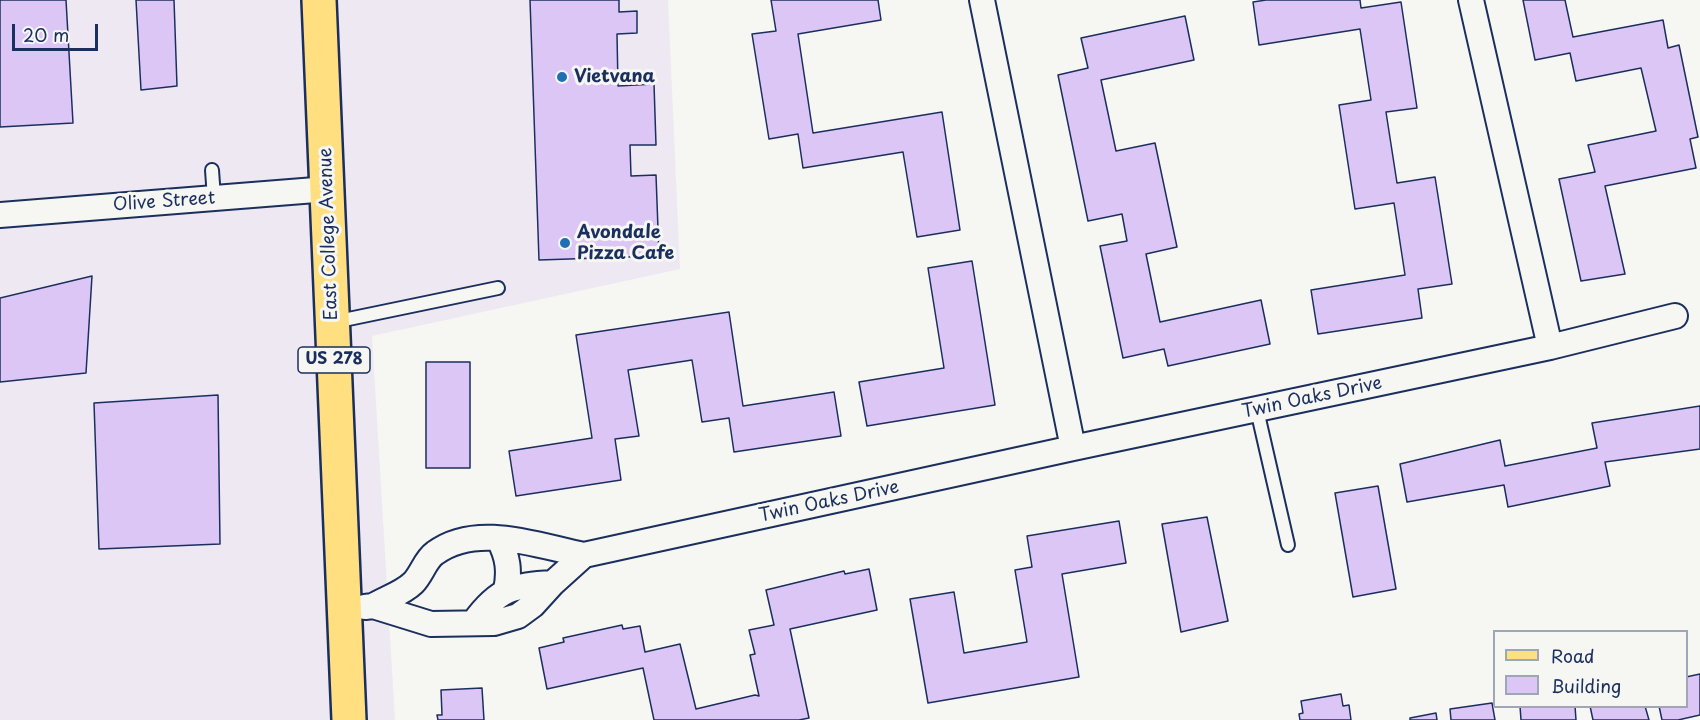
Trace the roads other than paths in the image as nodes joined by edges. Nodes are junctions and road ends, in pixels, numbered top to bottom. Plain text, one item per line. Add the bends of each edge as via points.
1 (319, 0) edge
2 (982, 0) edge
3 (1471, 0) edge
4 (212, 170) dead end
5 (328, 189) junction
6 (214, 198) junction
7 (0, 214) edge
8 (498, 288) dead end
9 (1675, 316) dead end
10 (333, 322) junction
11 (1550, 347) junction
12 (1257, 410) junction
13 (1073, 448) junction
14 (499, 540) junction
15 (1288, 545) dead end
16 (584, 555) junction
17 (553, 583) junction
18 (506, 590) junction
19 (358, 607) junction
20 (474, 622) junction
21 (349, 720) edge

1 - 5 main road, East College Avenue / US 278
2 - 13 street
3 - 11 street
4 - 6 lane
5 - 6 street, Olive Street
5 - 10 main road, East College Avenue / US 278
6 - 7 street, Olive Street
8 - 10 lane
9 - 11 street, Twin Oaks Drive
10 - 19 main road, East College Avenue / US 278
11 - 12 street, Twin Oaks Drive
12 - 13 street, Twin Oaks Drive
12 - 15 lane
13 - 16 street, Twin Oaks Drive
14 - 16 street, Twin Oaks Drive
14 - 18 street via 509,573
14 - 19 street, Twin Oaks Drive via 480,537 453,542 433,555 413,583
16 - 17 street, Twin Oaks Drive
17 - 18 street
17 - 20 street, Twin Oaks Drive via 518,616 494,623
18 - 20 street via 488,603
19 - 20 street, Twin Oaks Drive via 431,624
19 - 21 main road, East College Avenue / US 278

